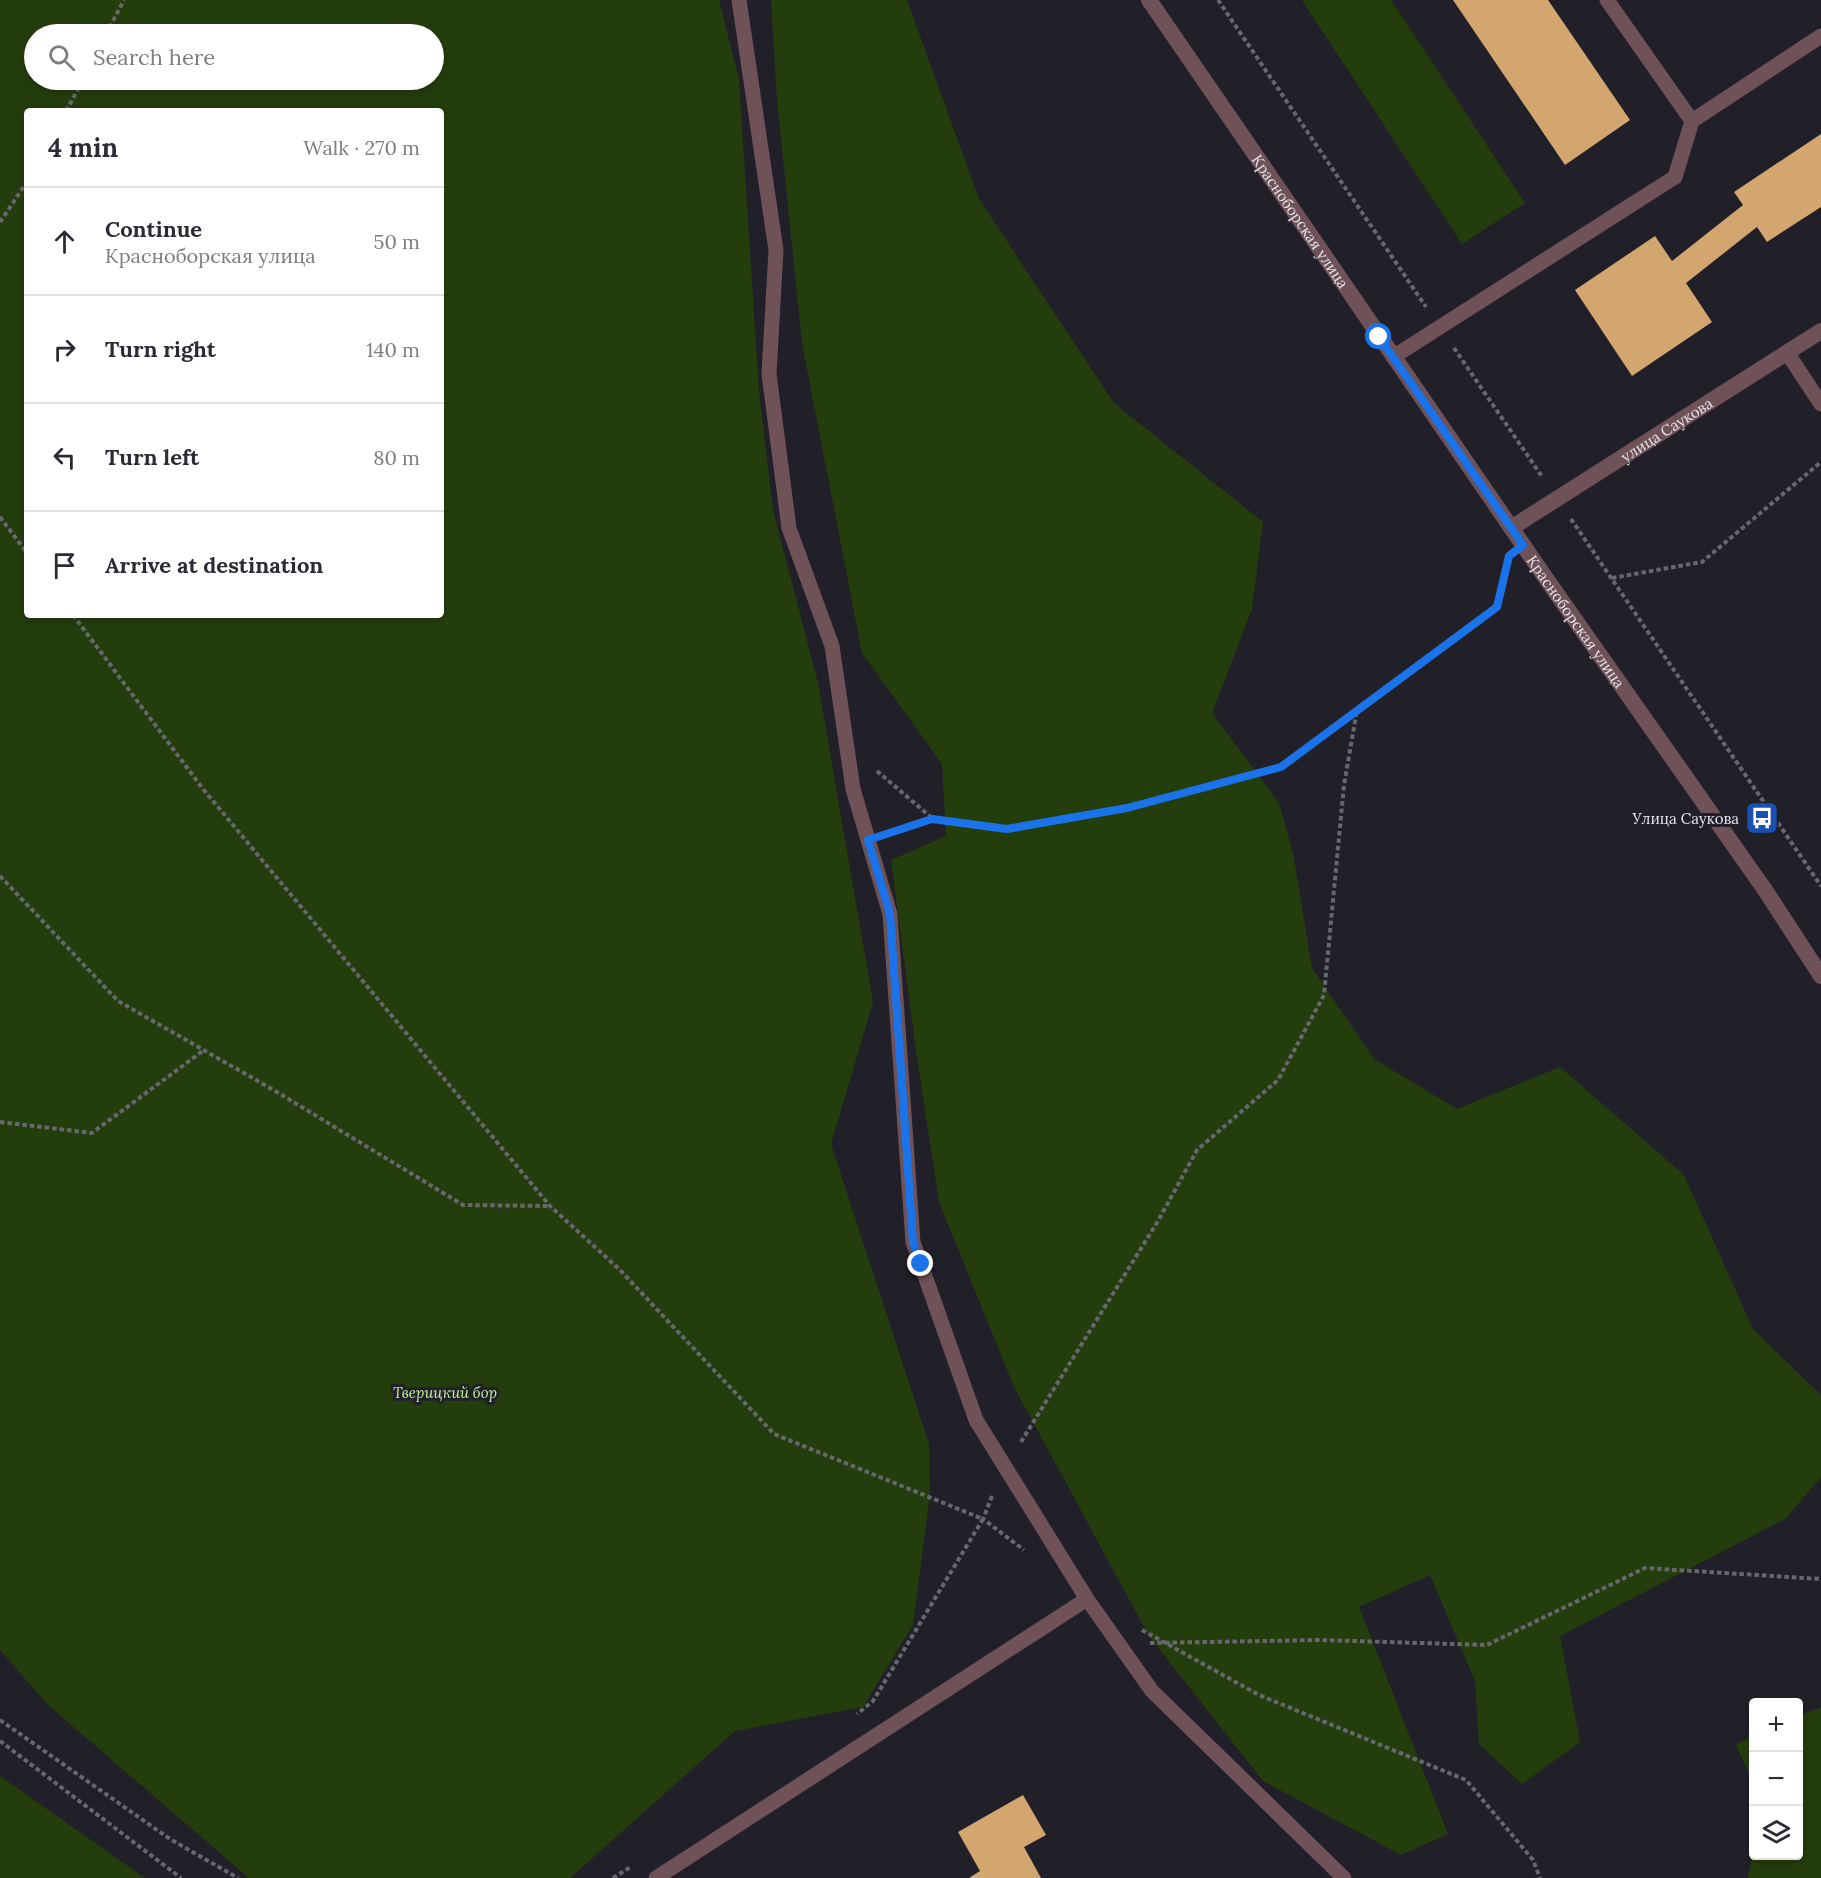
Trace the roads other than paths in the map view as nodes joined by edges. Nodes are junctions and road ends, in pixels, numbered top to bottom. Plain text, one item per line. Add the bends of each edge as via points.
1 (739, 0) edge
2 (1149, 0) edge
3 (1607, 0) edge
4 (1821, 36) edge
5 (1692, 121) junction
6 (1821, 331) edge
7 (1788, 354) junction
8 (1393, 357) junction
9 (1821, 404) edge
10 (1511, 528) junction
11 (1821, 976) edge
12 (1087, 1599) junction
13 (656, 1878) edge
14 (1344, 1878) edge

1 - 12 lane via 776,250 769,374 789,528 832,646 853,789 890,914 913,1242 976,1420
2 - 8 street, Красноборская улица
3 - 5 lane
4 - 5 lane
5 - 8 lane via 1675,177
6 - 7 street, улица Саукова
7 - 9 lane
7 - 10 street, улица Саукова
8 - 10 street, Красноборская улица
10 - 11 street, Красноборская улица
12 - 13 lane
12 - 14 lane via 1152,1691

